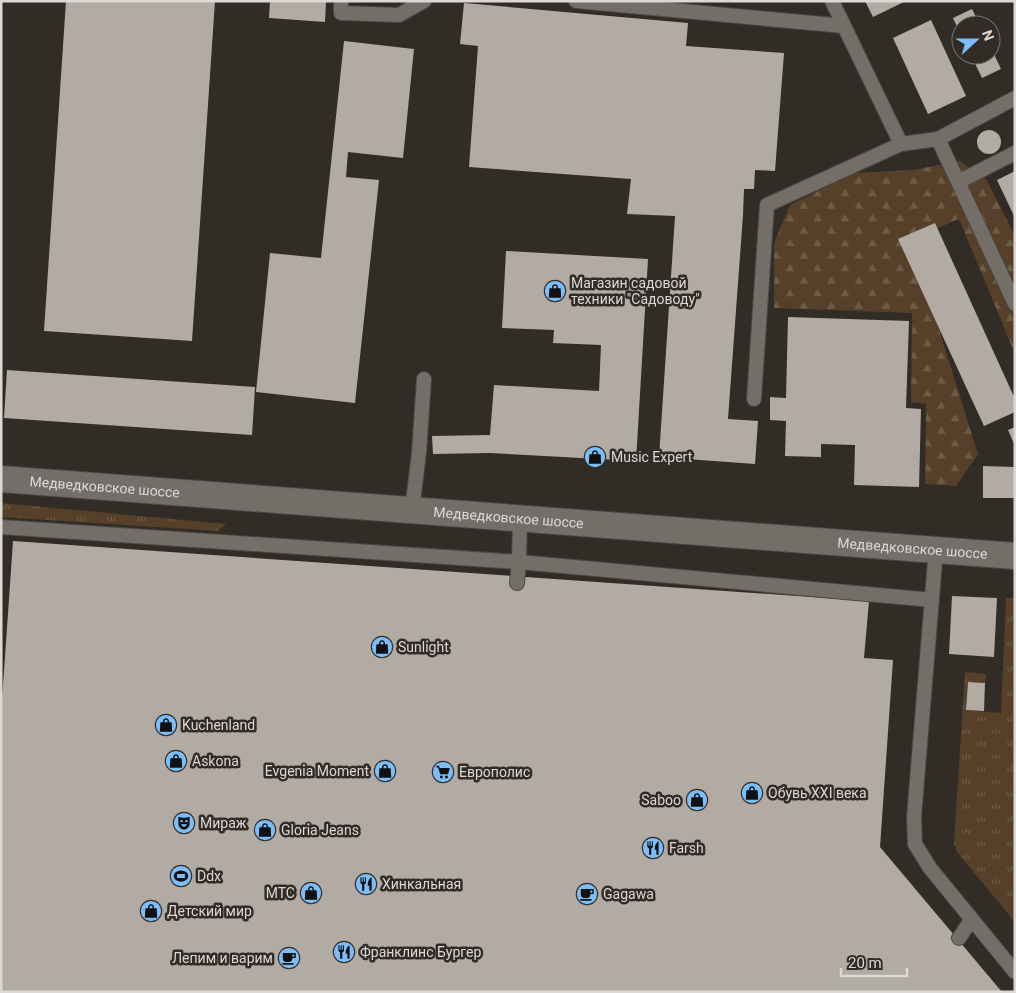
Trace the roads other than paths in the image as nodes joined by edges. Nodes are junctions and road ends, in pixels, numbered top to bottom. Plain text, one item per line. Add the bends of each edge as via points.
1 (342, 1) edge
2 (424, 1) edge
3 (576, 1) edge
4 (832, 1) edge
5 (844, 26) junction
6 (1015, 98) edge
7 (938, 139) junction
8 (901, 144) junction
9 (1015, 153) edge
10 (958, 182) junction
11 (1015, 304) edge
12 (424, 379) dead end
13 (754, 398) dead end
14 (1, 479) edge
15 (412, 510) junction
16 (520, 518) junction
17 (1, 526) edge
18 (936, 549) junction
19 (1015, 556) edge
20 (519, 562) junction
21 (517, 583) dead end
22 (932, 600) junction
23 (972, 919) junction
24 (959, 938) dead end
25 (1015, 972) edge

1 - 2 lane via 341,13 399,15
3 - 5 lane
4 - 5 lane
5 - 8 lane
6 - 7 lane
7 - 8 lane
7 - 10 lane
8 - 13 lane via 767,205
9 - 10 lane
10 - 11 lane
12 - 15 lane
14 - 15 street, Медведковское шоссе
15 - 16 street, Медведковское шоссе
16 - 18 street, Медведковское шоссе
16 - 20 lane
17 - 20 lane
18 - 19 street, Медведковское шоссе
18 - 22 lane
20 - 21 lane
20 - 22 lane
22 - 23 lane via 914,817 915,844 930,868
23 - 24 lane
23 - 25 lane

